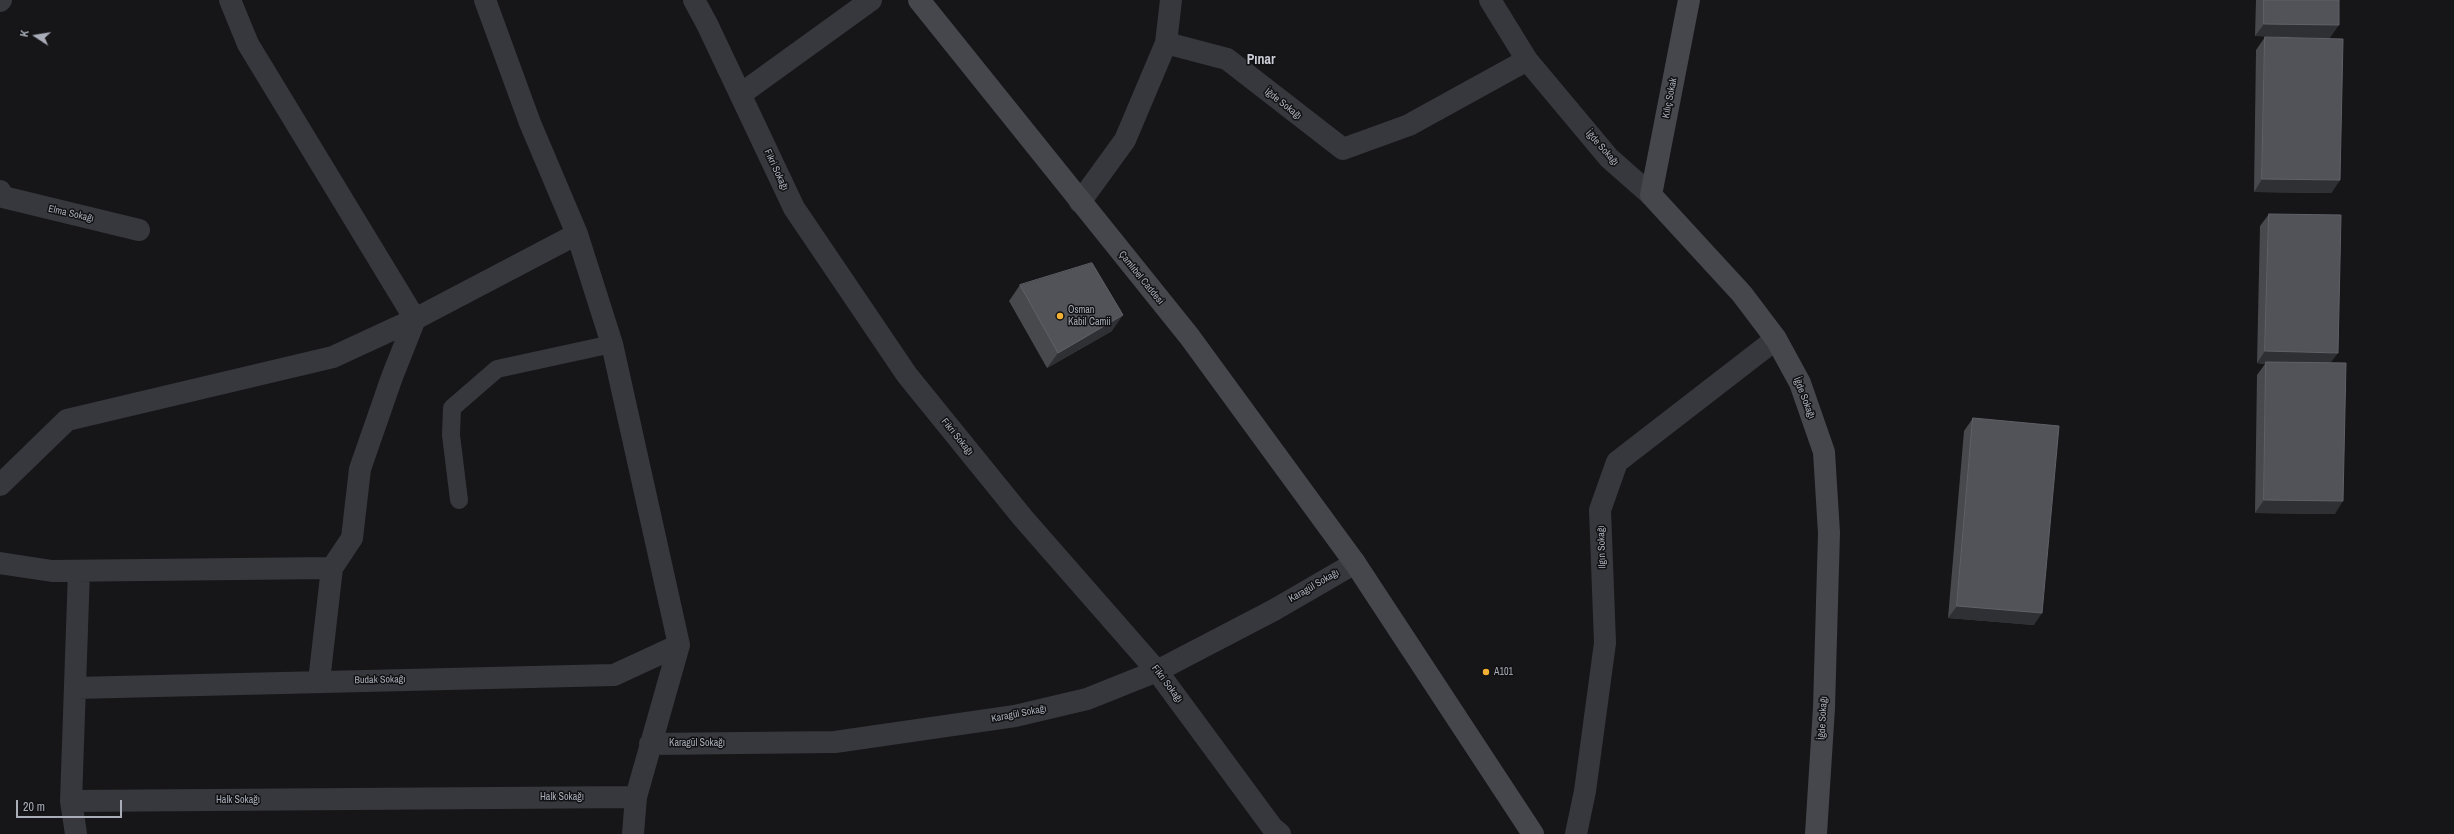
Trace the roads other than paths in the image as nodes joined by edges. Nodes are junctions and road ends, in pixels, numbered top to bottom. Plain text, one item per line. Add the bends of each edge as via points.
1 (230, 0) edge
2 (485, 0) edge
3 (694, 0) edge
4 (871, 0) edge
5 (919, 0) edge
6 (1171, 0) edge
7 (1490, 0) edge
8 (1689, 0) edge
9 (1166, 43) junction
10 (1527, 60) junction
11 (740, 94) junction
12 (1651, 195) junction
13 (1, 196) edge
14 (1080, 202) junction
15 (139, 230) dead end
16 (577, 234) junction
17 (415, 319) junction
18 (1776, 338) junction
19 (612, 344) junction
20 (0, 485) edge
21 (459, 500) dead end
22 (0, 563) edge
23 (1355, 563) junction
24 (332, 568) junction
25 (79, 571) junction
26 (679, 645) junction
27 (1157, 671) junction
28 (319, 682) junction
29 (75, 688) junction
30 (650, 744) junction
31 (636, 797) junction
32 (71, 801) junction
33 (76, 834) edge
34 (633, 834) edge
35 (1280, 834) edge
36 (1533, 834) edge
37 (1576, 834) edge
38 (1816, 834) edge

1 - 17 street via 248,44
2 - 16 street via 530,123
3 - 11 street, Fikri Sokağı
4 - 11 street
5 - 14 street, Çamlıbel Caddesi
6 - 9 street
7 - 10 street, İğde Sokağı
8 - 12 street, Kılıç Sokak
9 - 10 street, İğde Sokağı via 1227,59 1343,149 1409,125
9 - 14 street via 1125,140
10 - 12 street, İğde Sokağı via 1609,158
11 - 27 street, Fikri Sokağı via 794,208 907,375 1023,518
12 - 18 street, İğde Sokağı via 1742,294
13 - 15 street, Elma Sokağı
14 - 23 street, Çamlıbel Caddesi via 1189,336
16 - 17 street
16 - 19 street
17 - 20 street via 333,357 67,420
17 - 24 street via 360,468 352,538
18 - 37 street, Ilgın Sokağı via 1617,462 1600,510 1605,643 1585,791
18 - 38 street, İğde Sokağı via 1800,383 1824,452 1829,533 1824,708
19 - 21 lane via 497,369 452,408 451,435
19 - 26 street
22 - 25 street via 52,572
23 - 27 street, Karagül Sokağı via 1274,610
23 - 36 street, Çamlıbel Caddesi
24 - 25 street
24 - 28 street
25 - 29 street
26 - 28 street, Budak Sokağı via 614,675
26 - 30 street
27 - 30 street, Karagül Sokağı via 1087,699 1015,716 859,739 835,742
27 - 35 street, Fikri Sokağı via 1272,827
28 - 29 street, Budak Sokağı
29 - 32 street
30 - 31 street
31 - 32 street, Halk Sokağı
31 - 34 street
32 - 33 street

